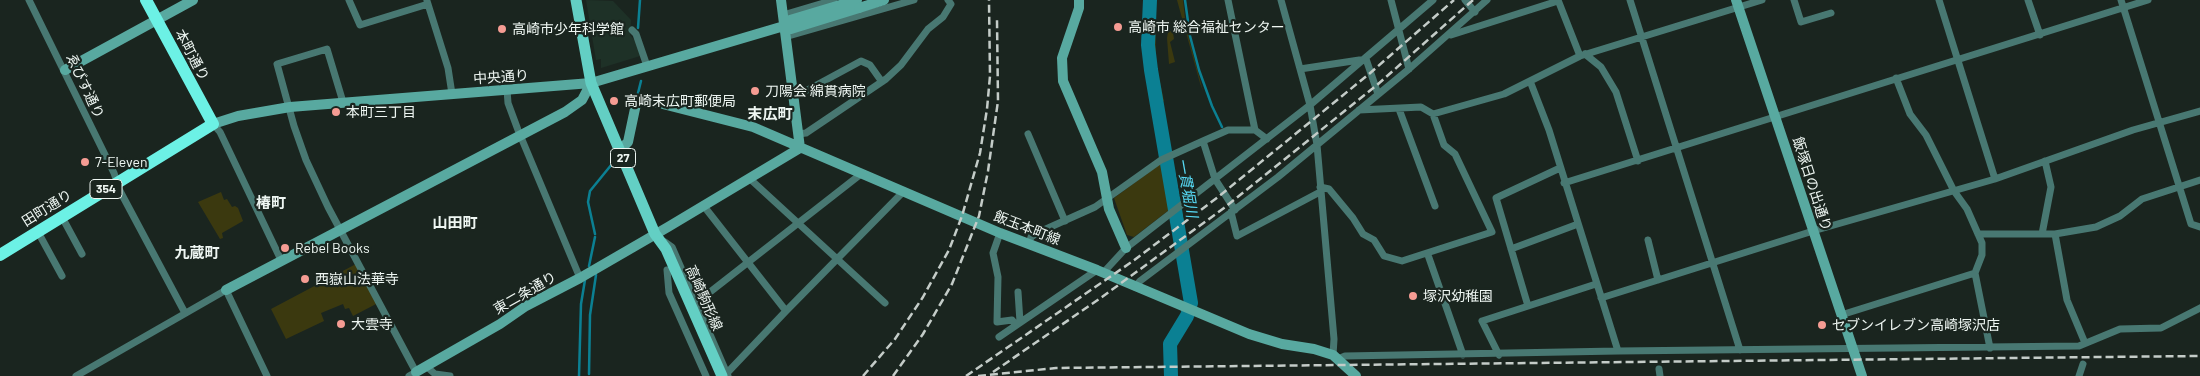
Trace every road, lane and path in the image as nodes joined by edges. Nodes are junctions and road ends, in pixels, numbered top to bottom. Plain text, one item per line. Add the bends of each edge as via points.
1 (29, 0) edge
2 (146, 0) edge
3 (193, 0) edge
4 (349, 0) edge
5 (576, 0) edge
6 (781, 0) edge
7 (834, 0) edge
8 (884, 0) edge
9 (914, 0) edge
10 (948, 0) edge
11 (1079, 0) edge
12 (1228, 0) edge
13 (1281, 0) edge
14 (1391, 0) edge
15 (1433, 0) edge
16 (1465, 0) edge
17 (1487, 0) edge
18 (1558, 0) edge
19 (1630, 0) edge
20 (1762, 0) edge
21 (1794, 0) edge
22 (1939, 0) edge
23 (2028, 0) edge
24 (2121, 0) edge
25 (2148, 0) edge
26 (427, 2) edge
27 (1737, 3) edge
28 (860, 4) edge
29 (2124, 8) junction
30 (1475, 12) junction
31 (1832, 13) dead end
32 (156, 20) junction
33 (783, 20) junction
34 (632, 30) dead end
35 (1398, 31) junction
36 (1447, 36) junction
37 (1641, 36) junction
38 (2040, 36) junction
39 (786, 37) junction
40 (1583, 55) junction
41 (1366, 59) junction
42 (1959, 60) junction
43 (647, 66) junction
44 (1300, 69) junction
45 (1409, 69) junction
46 (65, 70) junction
47 (1896, 78) junction
48 (1530, 81) junction
49 (882, 82) junction
50 (591, 83) junction
51 (507, 90) junction
52 (452, 94) junction
53 (1378, 94) junction
54 (794, 96) junction
55 (343, 102) junction
56 (1310, 105) junction
57 (290, 107) junction
58 (1399, 109) junction
59 (1359, 110) junction
60 (2200, 111) edge
61 (1433, 114) junction
62 (1775, 117) junction
63 (2159, 123) junction
64 (213, 124) junction
65 (1254, 130) junction
66 (798, 134) junction
67 (1028, 134) dead end
68 (520, 135) junction
69 (1267, 139) junction
70 (1203, 141) junction
71 (1317, 145) junction
72 (800, 148) junction
73 (1676, 148) junction
74 (620, 150) junction
75 (1638, 160) junction
76 (2045, 161) junction
77 (1560, 168) junction
78 (861, 174) junction
79 (749, 178) junction
80 (1215, 179) junction
81 (1995, 179) junction
82 (2200, 180) edge
83 (117, 183) junction
84 (1564, 183) junction
85 (2179, 186) junction
86 (1320, 189) junction
87 (904, 191) junction
88 (1954, 191) junction
89 (1106, 200) junction
90 (703, 205) junction
91 (1434, 206) dead end
92 (1233, 211) junction
93 (62, 217) junction
94 (1065, 221) junction
95 (797, 223) junction
96 (1578, 224) junction
97 (2200, 227) edge
98 (1505, 228) junction
99 (340, 229) junction
100 (1813, 231) junction
101 (38, 232) junction
102 (1492, 232) junction
103 (1000, 233) junction
104 (655, 234) junction
105 (1978, 234) junction
106 (2042, 234) junction
107 (2055, 234) junction
108 (1648, 240) dead end
109 (1029, 243) junction
110 (1126, 248) junction
111 (1510, 249) junction
112 (82, 254) dead end
113 (1428, 254) junction
114 (0, 255) edge
115 (837, 259) junction
116 (281, 260) junction
117 (747, 262) junction
118 (1712, 263) junction
119 (672, 265) junction
120 (1100, 272) junction
121 (1975, 273) junction
122 (62, 276) dead end
123 (580, 278) junction
124 (1658, 280) junction
125 (1596, 284) junction
126 (1135, 287) junction
127 (226, 290) junction
128 (1018, 292) dead end
129 (1601, 298) junction
130 (696, 303) junction
131 (885, 303) dead end
132 (1528, 306) junction
133 (2200, 308) edge
134 (786, 311) junction
135 (185, 313) junction
136 (1841, 315) junction
137 (1018, 324) junction
138 (999, 337) dead end
139 (2085, 343) junction
140 (1990, 348) junction
141 (1740, 350) junction
142 (1853, 350) junction
143 (1618, 351) junction
144 (1463, 355) junction
145 (1499, 355) junction
146 (1336, 357) junction
147 (2083, 364) dead end
148 (419, 372) edge
149 (726, 375) edge
150 (76, 376) edge
151 (267, 376) edge
152 (450, 376) edge
153 (706, 376) edge
154 (713, 376) edge
155 (1356, 376) edge
156 (1862, 376) edge
157 (2079, 376) edge

1 - 46 street, ゑびす通り
2 - 32 highway, 本町通り
3 - 32 street
4 - 26 street via 360,25
5 - 50 main road, 高崎駒形線 / 27
6 - 33 street
7 - 33 street
8 - 28 street, 中央通り, bridge
9 - 28 street
10 - 49 street via 951,4 943,17 928,29 901,66
11 - 89 street via 1062,58 1063,81 1102,172
12 - 65 street
13 - 44 street
14 - 35 street
15 - 35 street
16 - 30 street
17 - 30 street
18 - 36 street
18 - 40 street
19 - 37 street
20 - 27 street
21 - 31 street via 1801,22
22 - 42 street
23 - 38 street
24 - 29 street
25 - 29 street
26 - 52 street via 448,68
27 - 37 street
27 - 62 street, 飯塚日の出通り
28 - 33 street, 中央通り via 791,29
28 - 39 street
29 - 38 street
29 - 63 street
30 - 36 street
32 - 46 street
32 - 64 highway, 本町通り
33 - 39 street
33 - 43 street, 中央通り
34 - 43 street
35 - 41 street
35 - 45 street
36 - 45 street
37 - 40 street
37 - 73 street
38 - 42 street
39 - 54 street
40 - 48 street
40 - 75 street via 1601,67 1616,92
41 - 44 street
41 - 53 street
41 - 56 street
42 - 47 street
42 - 81 street
43 - 50 street, 中央通り
44 - 56 street
45 - 53 street
46 - 83 street, ゑびす通り
47 - 62 street
47 - 88 street via 1910,114 1926,135
48 - 61 street via 1504,94
48 - 77 street
49 - 54 street via 870,65 861,61
49 - 66 street via 806,133
50 - 51 street, 中央通り
50 - 68 street via 582,100
50 - 74 main road, 高崎駒形線 / 27
51 - 52 street, 中央通り
51 - 68 street via 508,103
52 - 55 street, 中央通り
53 - 59 street
54 - 66 street
55 - 57 street, 中央通り
55 - 57 street via 328,49 325,49 277,64
56 - 69 street
56 - 71 street
57 - 64 street, 中央通り
57 - 99 street via 306,160
58 - 59 street
58 - 61 street via 1421,107
58 - 91 street
59 - 71 street
60 - 63 street
61 - 102 street via 1444,145 1455,154
62 - 73 street
62 - 100 street, 飯塚日の出通り
63 - 76 street
63 - 85 street
64 - 83 highway, 田町通り / 354
64 - 116 street via 219,130
65 - 69 street
65 - 70 street via 1228,130
66 - 72 street
67 - 94 street
68 - 99 street
68 - 123 street
69 - 80 street
70 - 80 street
70 - 89 street via 1161,160
71 - 86 street
71 - 92 street
72 - 74 street, 飯玉本町線 via 753,127 643,99 636,104 628,142
72 - 78 street, 飯玉本町線
72 - 79 street, 東二条通り
73 - 75 street
73 - 118 street
74 - 104 main road, 高崎駒形線 / 27
75 - 84 street
76 - 81 street
76 - 106 street via 2050,187
77 - 84 street
77 - 98 street via 1496,198
78 - 87 street, 飯玉本町線
78 - 95 street
79 - 90 street, 東二条通り
79 - 95 street
80 - 92 street
80 - 110 street
81 - 88 street
82 - 85 street
83 - 93 highway, 田町通り / 354
83 - 135 street, ゑびす通り
84 - 96 street
85 - 97 street via 2190,224
85 - 107 street via 2142,199 2120,216 2096,227
86 - 92 street via 1237,236
86 - 113 street via 1329,189 1384,256 1402,261
86 - 146 street
87 - 103 street, 飯玉本町線
87 - 115 street
88 - 100 street
88 - 105 street
89 - 94 street
89 - 110 street
90 - 104 street, 東二条通り
90 - 117 street
92 - 126 street
93 - 101 highway, 田町通り / 354
93 - 112 street
94 - 109 street via 1037,233
95 - 115 street
95 - 117 street
96 - 111 street
96 - 125 street
98 - 102 street
98 - 111 street
99 - 116 street
99 - 148 street
100 - 118 street
100 - 136 street, 飯塚日の出通り
101 - 114 highway, 田町通り / 354
101 - 122 street
102 - 113 street
103 - 109 street, 飯玉本町線
103 - 137 street via 993,253 998,277 997,322 1012,320
104 - 119 main road, 高崎駒形線 / 27
104 - 123 street, 東二条通り
105 - 106 street
105 - 121 street via 1982,255
106 - 107 street
107 - 139 street via 2067,300
108 - 124 street
109 - 120 street, 飯玉本町線
110 - 120 street
111 - 132 street
113 - 144 street
115 - 131 street
115 - 134 street
116 - 127 street
117 - 130 street
117 - 134 street
118 - 124 street
118 - 141 street
119 - 130 street
119 - 149 main road, 高崎駒形線 / 27
119 - 153 street via 669,292
119 - 154 main road, 高崎駒形線 / 27
120 - 126 street, 飯玉本町線
120 - 137 street
121 - 136 street
121 - 140 street
123 - 148 street, 東二条通り via 526,306
124 - 129 street
125 - 129 street
125 - 132 street
126 - 146 street, 飯玉本町線 via 1272,342
127 - 135 street
127 - 151 street
128 - 137 street
129 - 143 street
130 - 149 street
132 - 145 street via 1482,321
133 - 139 street via 2161,328 2120,329
134 - 149 street
135 - 150 street
136 - 142 street, 飯塚日の出通り
137 - 138 street
139 - 140 street via 2079,346
140 - 142 street
141 - 142 street
141 - 143 street
142 - 156 street, 飯塚日の出通り
143 - 145 street
144 - 145 street
144 - 146 street
146 - 155 street
147 - 157 street
148 - 152 street

